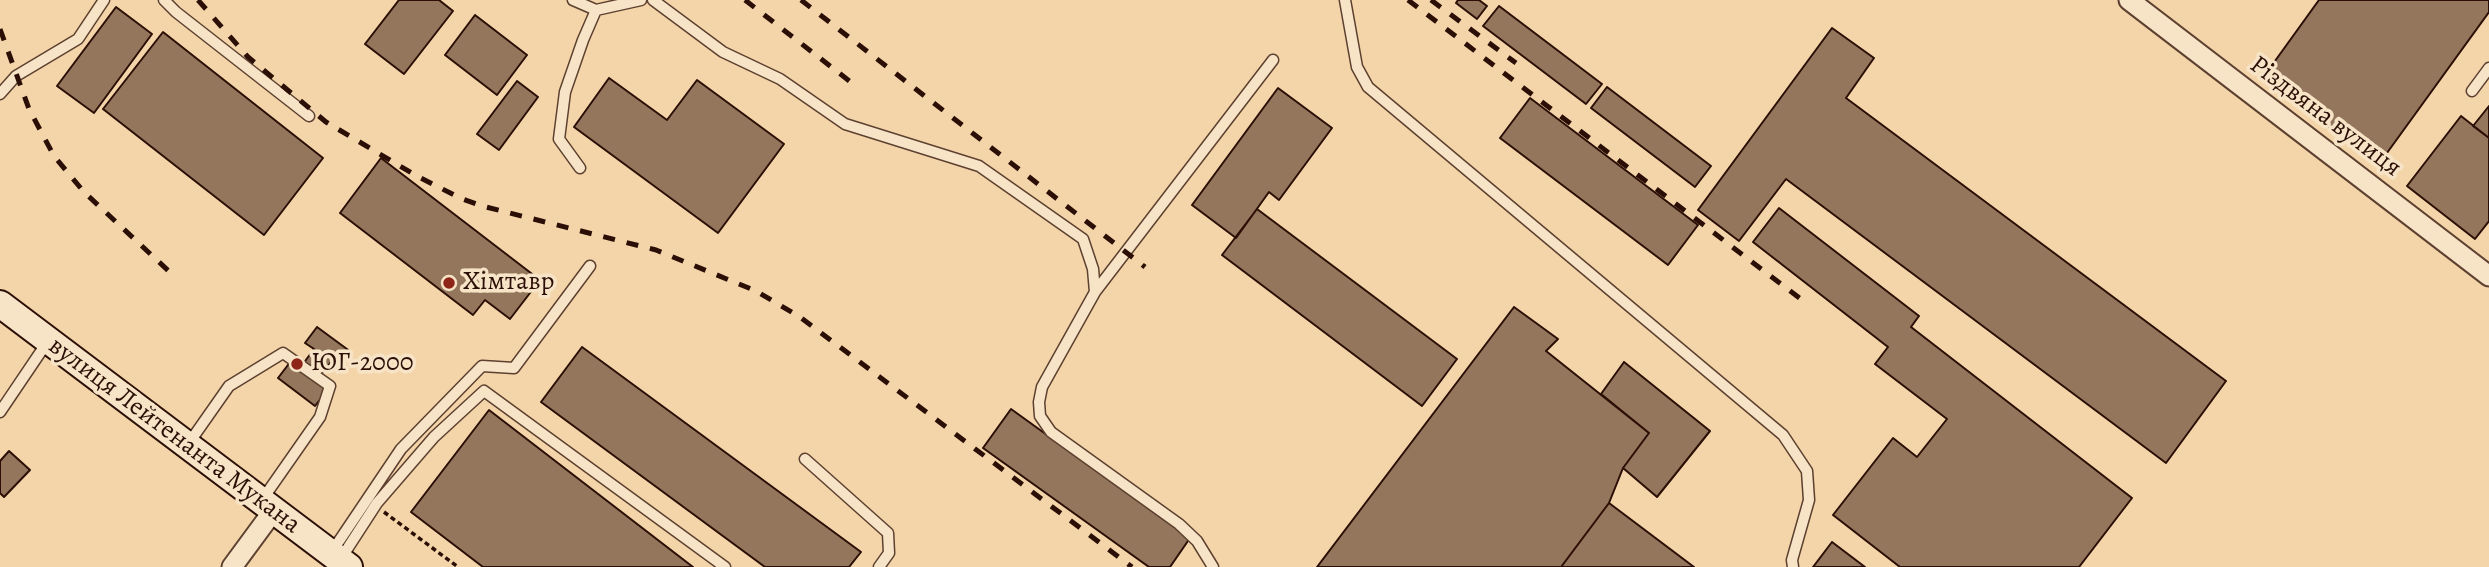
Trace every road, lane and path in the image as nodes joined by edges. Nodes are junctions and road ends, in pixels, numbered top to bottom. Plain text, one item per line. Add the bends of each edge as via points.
1 (104, 0) edge
2 (164, 0) edge
3 (573, 0) edge
4 (641, 0) edge
5 (653, 0) edge
6 (1345, 0) edge
7 (2129, 0) edge
8 (596, 10) junction
9 (1273, 61) dead end
10 (2489, 68) edge
11 (2472, 91) dead end
12 (0, 94) edge
13 (309, 116) dead end
14 (580, 168) dead end
15 (590, 266) dead end
16 (2489, 276) edge
17 (1095, 292) junction
18 (0, 304) edge
19 (48, 340) junction
20 (0, 412) edge
21 (187, 445) junction
22 (805, 459) dead end
23 (268, 505) junction
24 (375, 505) junction
25 (340, 560) edge
26 (232, 567) edge
27 (458, 567) edge
28 (725, 567) edge
29 (879, 567) edge
30 (1213, 567) edge
31 (1793, 567) edge

1 - 12 lane via 78,39 16,76
2 - 13 lane
3 - 8 lane
4 - 8 lane
5 - 17 lane via 723,52 780,79 845,124 979,166 1083,239
6 - 31 lane via 1357,67 1368,87 1783,435 1807,471 1809,500
7 - 16 street, Різдвяна вулиця
8 - 14 lane via 565,92 559,139
9 - 17 lane
10 - 11 lane
15 - 25 lane via 514,369 482,366 401,449
17 - 30 lane via 1042,387 1040,416 1051,432 1179,524 1197,541
18 - 19 main road, вулиця Лейтенанта Мукана
19 - 20 lane
19 - 21 main road, вулиця Лейтенанта Мукана
21 - 23 main road, вулиця Лейтенанта Мукана
21 - 23 lane via 229,386 283,353 330,386 320,417
22 - 29 lane via 888,533 889,553
23 - 25 main road, вулиця Лейтенанта Мукана
23 - 26 street
24 - 25 lane
24 - 27 path
24 - 28 lane via 435,437 484,391

